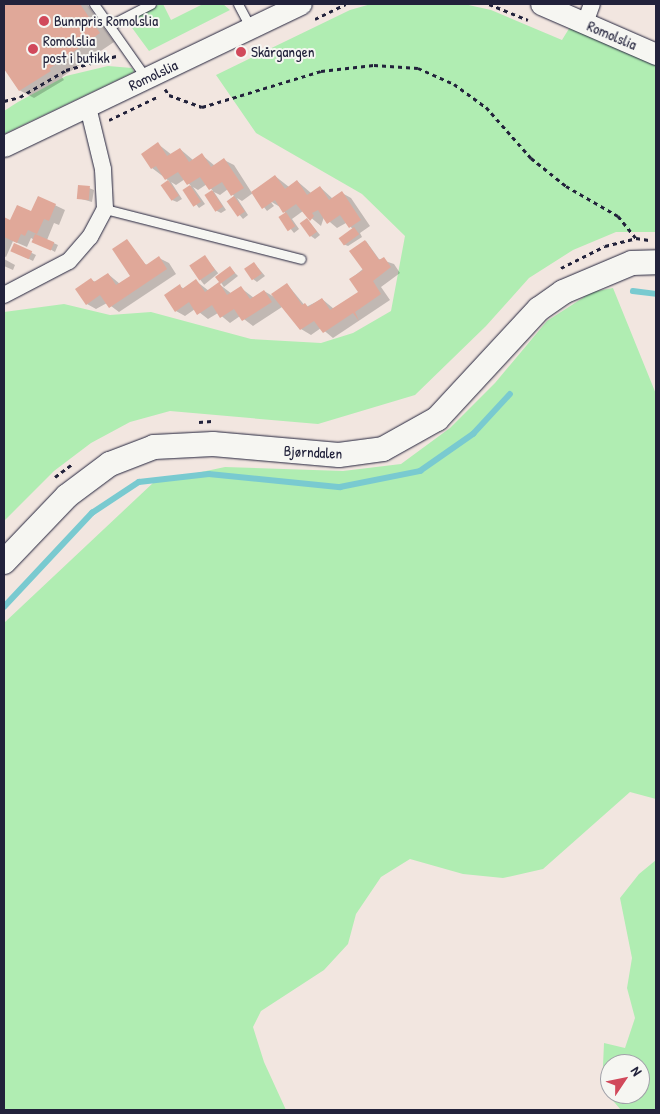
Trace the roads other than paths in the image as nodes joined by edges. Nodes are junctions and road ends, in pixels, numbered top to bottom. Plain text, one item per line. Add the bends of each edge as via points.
1 (94, 4) edge
2 (151, 4) edge
3 (238, 4) edge
4 (301, 4) edge
5 (541, 4) edge
6 (589, 14) edge
7 (110, 25) junction
8 (251, 28) junction
9 (656, 54) edge
10 (146, 78) junction
11 (88, 107) junction
12 (4, 146) edge
13 (105, 209) junction
14 (301, 259) dead end
15 (656, 262) edge
16 (4, 296) edge
17 (4, 562) edge

1 - 7 lane
2 - 7 lane
3 - 8 lane
4 - 8 street, Romolslia
5 - 6 street, Romolslia
6 - 9 street, Romolslia
7 - 10 lane
8 - 10 street, Romolslia
10 - 11 street, Romolslia
11 - 12 street, Romolslia
11 - 13 street via 104,169
13 - 14 lane
13 - 16 street via 90,237 69,261
15 - 17 main road, Bjørndalen via 632,263 563,292 539,309 437,420 383,449 339,455 213,444 154,447 110,464 66,496

